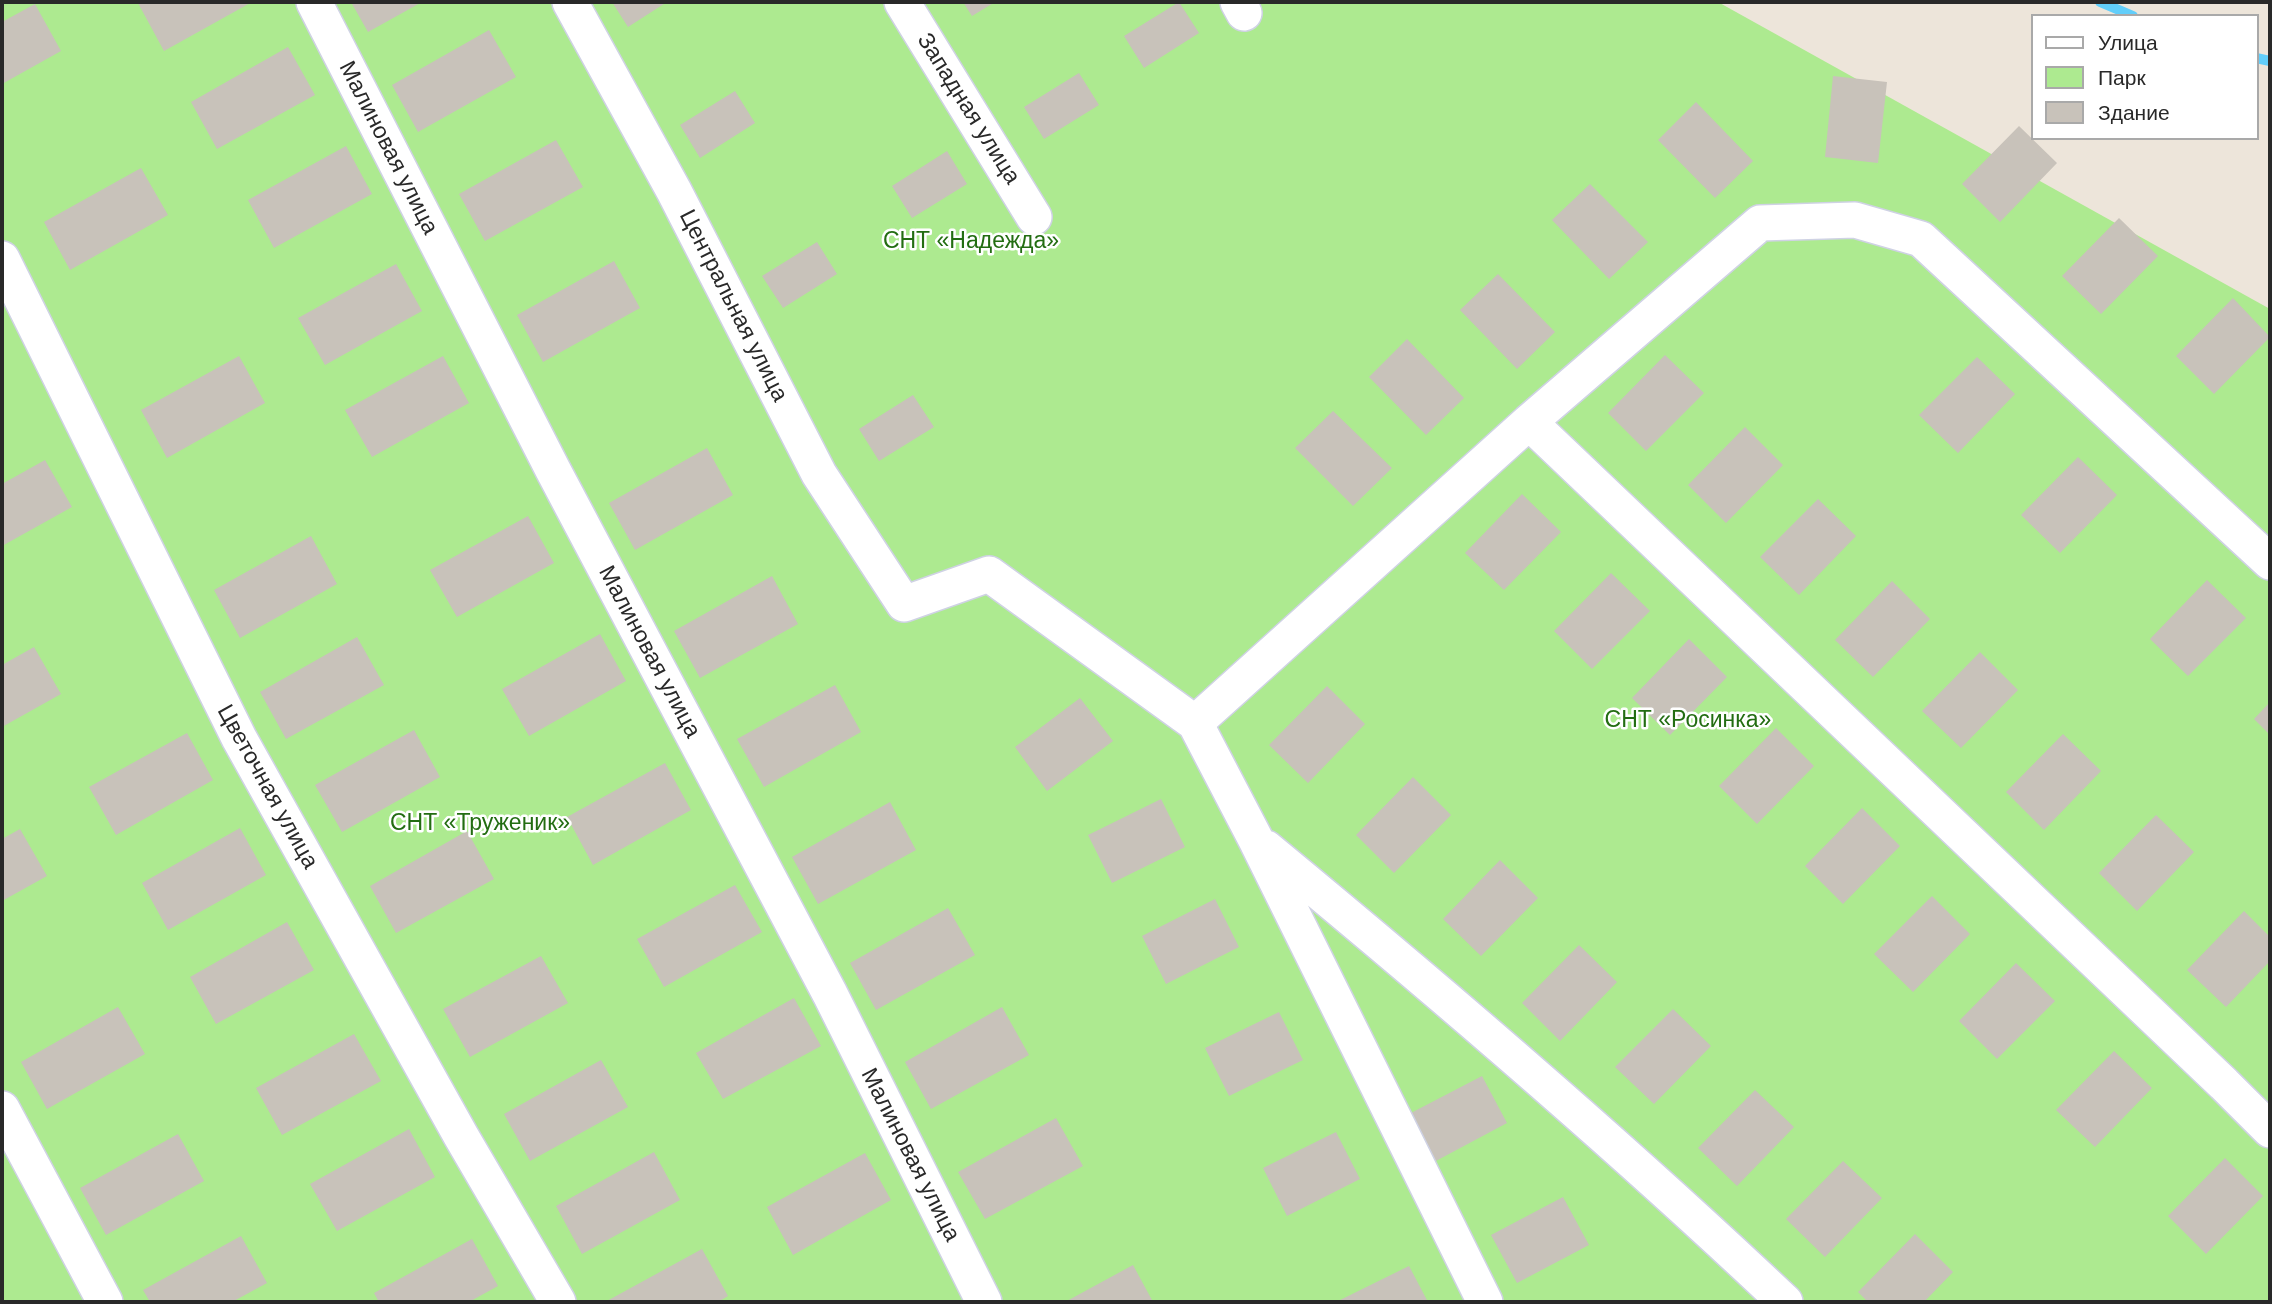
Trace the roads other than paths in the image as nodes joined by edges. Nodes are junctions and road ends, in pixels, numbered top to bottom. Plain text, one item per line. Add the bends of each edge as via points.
1 (314, 2) edge
2 (570, 2) edge
3 (902, 2) edge
4 (1034, 217) dead end
5 (2, 259) edge
6 (1529, 422) junction
7 (2270, 562) edge
8 (1195, 723) junction
9 (1256, 840) junction
10 (2, 1109) edge
11 (2270, 1130) edge
12 (105, 1302) edge
13 (558, 1302) edge
14 (984, 1302) edge
15 (1485, 1302) edge
16 (1785, 1302) edge

1 - 14 street, Малиновая улица via 547,458 830,994
2 - 8 street, Центральная улица via 674,191 819,474 904,604 989,574
3 - 4 street, Западная улица
5 - 13 street, Цветочная улица via 239,738
6 - 7 street via 1760,223 1855,220 1921,239
6 - 8 street
6 - 11 street
8 - 9 street
9 - 15 street
9 - 16 street via 1393,953
10 - 12 street

